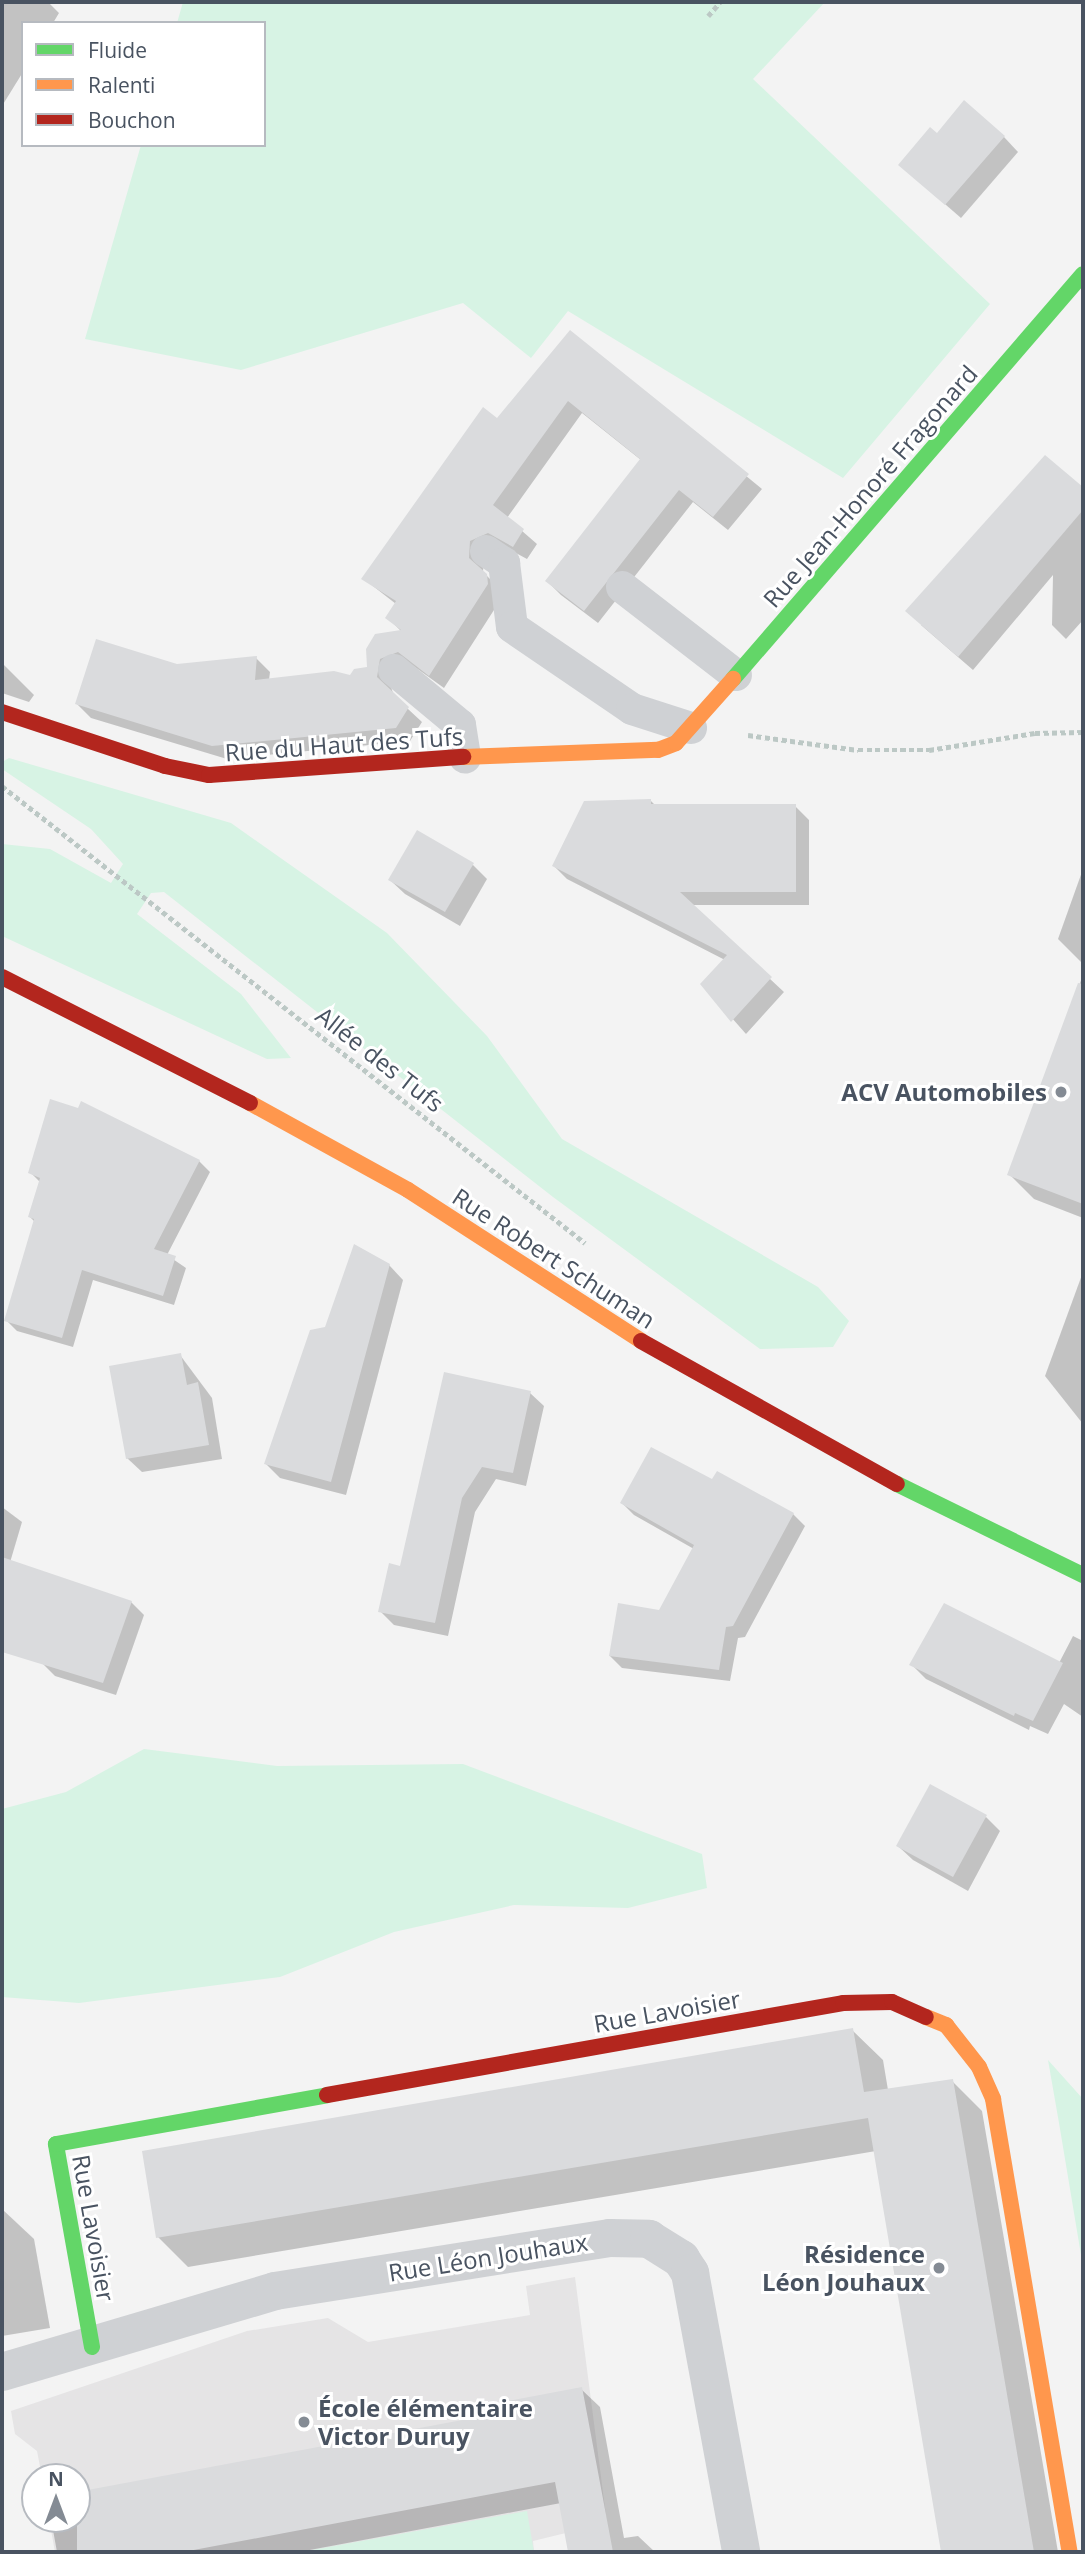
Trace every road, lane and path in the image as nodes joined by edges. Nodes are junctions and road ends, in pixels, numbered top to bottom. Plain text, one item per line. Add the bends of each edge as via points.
1 (720, 2) edge
2 (708, 16) dead end
3 (1083, 274) edge
4 (486, 551) dead end
5 (622, 587) dead end
6 (394, 670) dead end
7 (736, 675) junction
8 (2, 712) edge
9 (691, 728) junction
10 (1083, 732) edge
11 (465, 758) junction
12 (2, 786) edge
13 (2, 977) edge
14 (588, 1245) dead end
15 (1083, 1575) edge
16 (92, 2347) junction
17 (2, 2372) edge
18 (741, 2552) edge
19 (1070, 2552) edge

1 - 2 path
3 - 7 street, Rue Jean-Honoré Fragonard
4 - 9 lane via 504,563 512,626 632,709
5 - 7 lane
6 - 11 lane via 460,726
7 - 9 street, Rue Jean-Honoré Fragonard
8 - 11 street, Rue du Haut des Tufs via 165,766 209,775 339,762
9 - 10 path via 894,750 929,750 1035,733
9 - 11 street, Rue du Haut des Tufs via 676,743 638,753
12 - 14 path, Allée des Tufs
13 - 15 street, Rue Robert Schuman via 313,1135 408,1189 666,1356 935,1505
16 - 17 street, Rue Léon Jouhaux
16 - 18 street, Rue Léon Jouhaux via 275,2291 610,2238 649,2239 681,2259 690,2273
16 - 19 street, Rue Lavoisier via 56,2144 843,2003 892,2002 946,2025 979,2067 993,2099

